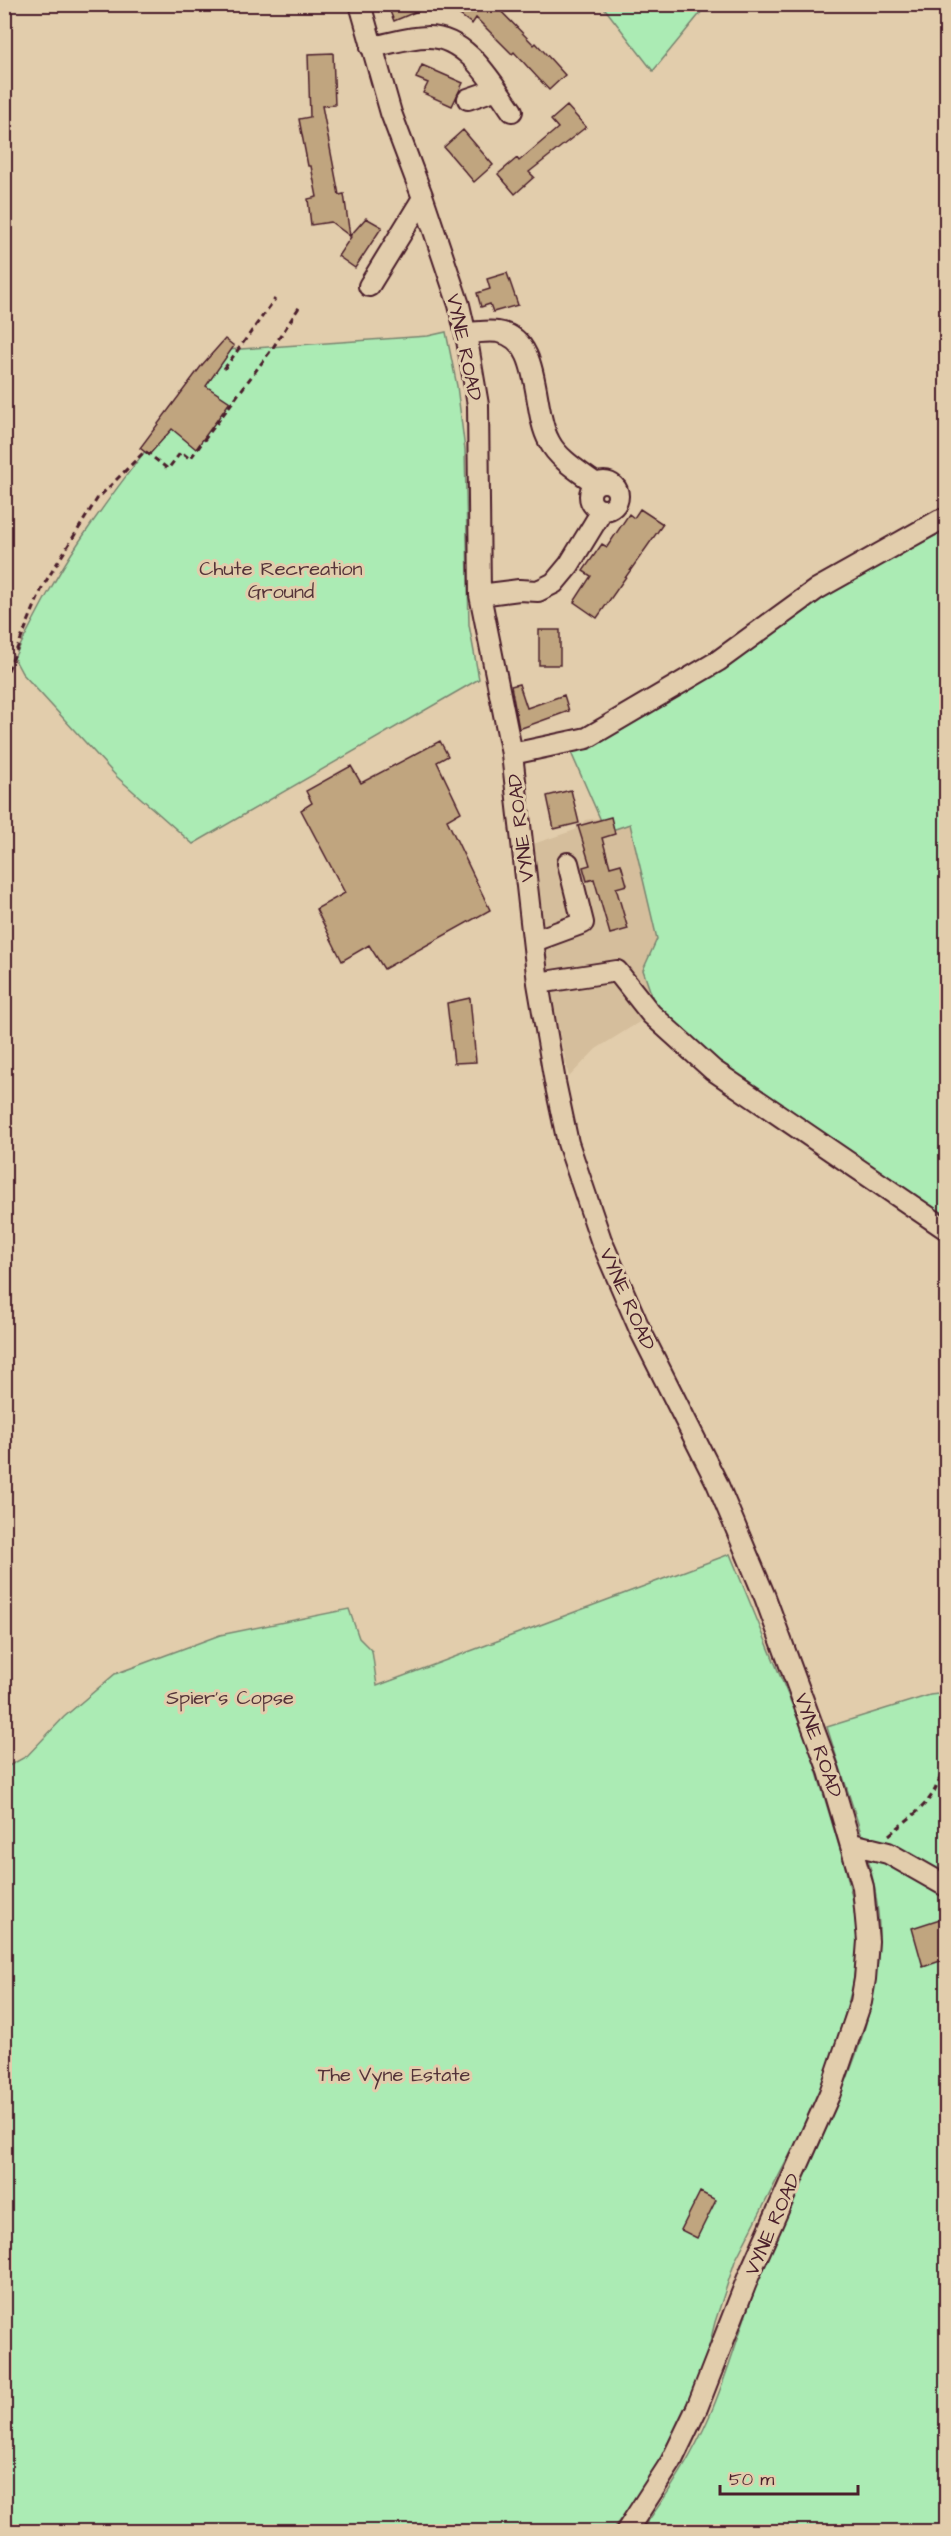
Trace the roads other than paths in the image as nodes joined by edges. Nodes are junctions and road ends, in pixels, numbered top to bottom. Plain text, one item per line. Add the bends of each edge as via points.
1 (360, 4) edge
2 (371, 47) junction
3 (497, 89) junction
4 (468, 99) dead end
5 (512, 111) dead end
6 (423, 198) junction
7 (369, 286) dead end
8 (466, 333) junction
9 (946, 519) edge
10 (480, 595) junction
11 (512, 754) junction
12 (568, 863) dead end
13 (534, 941) junction
14 (538, 983) junction
15 (946, 1229) edge
16 (852, 1844) junction
17 (946, 1886) edge
18 (626, 2532) edge

1 - 2 street, VYNE ROAD
2 - 3 street via 428,37 453,43 481,67
2 - 6 street, VYNE ROAD
3 - 4 street
3 - 5 street
6 - 7 street
6 - 8 street, VYNE ROAD
8 - 10 street, VYNE ROAD via 478,405
8 - 10 street via 498,332 519,341 528,355 548,440 558,454 596,484 590,492 591,502 602,511 554,584 538,591
9 - 11 street via 817,589 718,661 586,738
10 - 11 street, VYNE ROAD
11 - 13 street, VYNE ROAD
12 - 13 street via 583,923
13 - 14 street, VYNE ROAD
14 - 15 street via 617,971 651,1014 713,1070
14 - 16 street, VYNE ROAD via 568,1143 591,1212 640,1330 717,1483 765,1597
16 - 17 street via 900,1858
16 - 18 street, VYNE ROAD via 863,1887 867,1941 866,1979 852,2032 697,2408 671,2462

